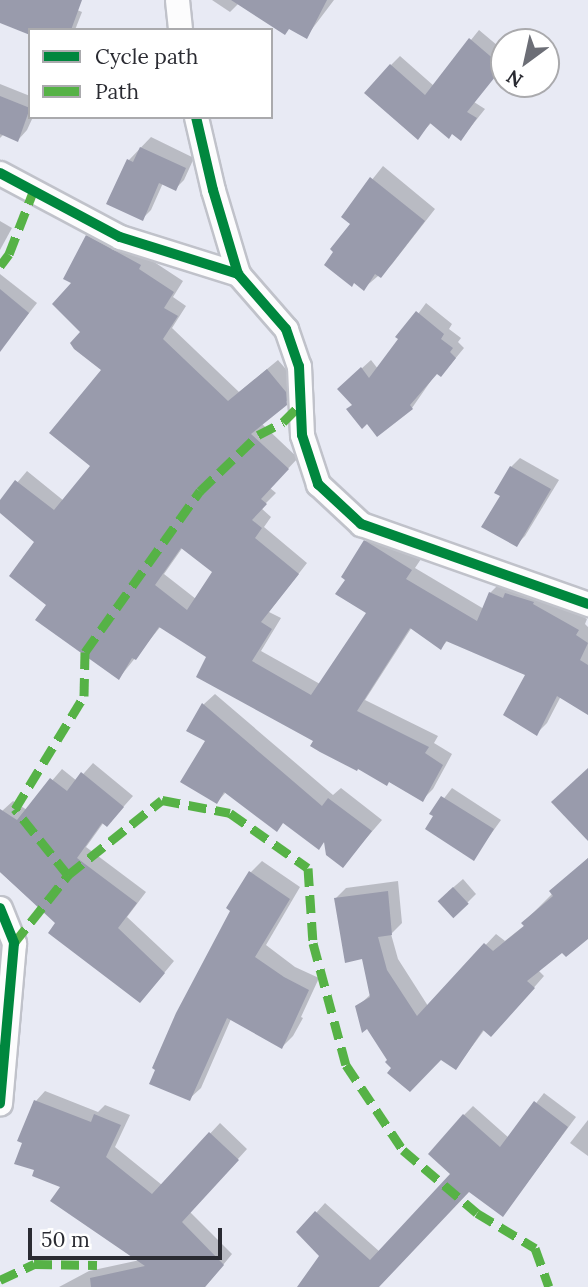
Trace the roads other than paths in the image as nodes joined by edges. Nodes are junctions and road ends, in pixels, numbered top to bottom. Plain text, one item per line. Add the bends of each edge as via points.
1 (177, 0) edge
2 (180, 28) edge
3 (196, 119) edge
4 (0, 173) edge
5 (238, 275) junction
6 (588, 604) edge
7 (0, 908) edge
8 (0, 1103) edge

1 - 2 street
3 - 5 street
4 - 5 street via 120,237
5 - 6 street via 286,329 299,366 302,435 318,484 361,524
7 - 8 street via 14,943

